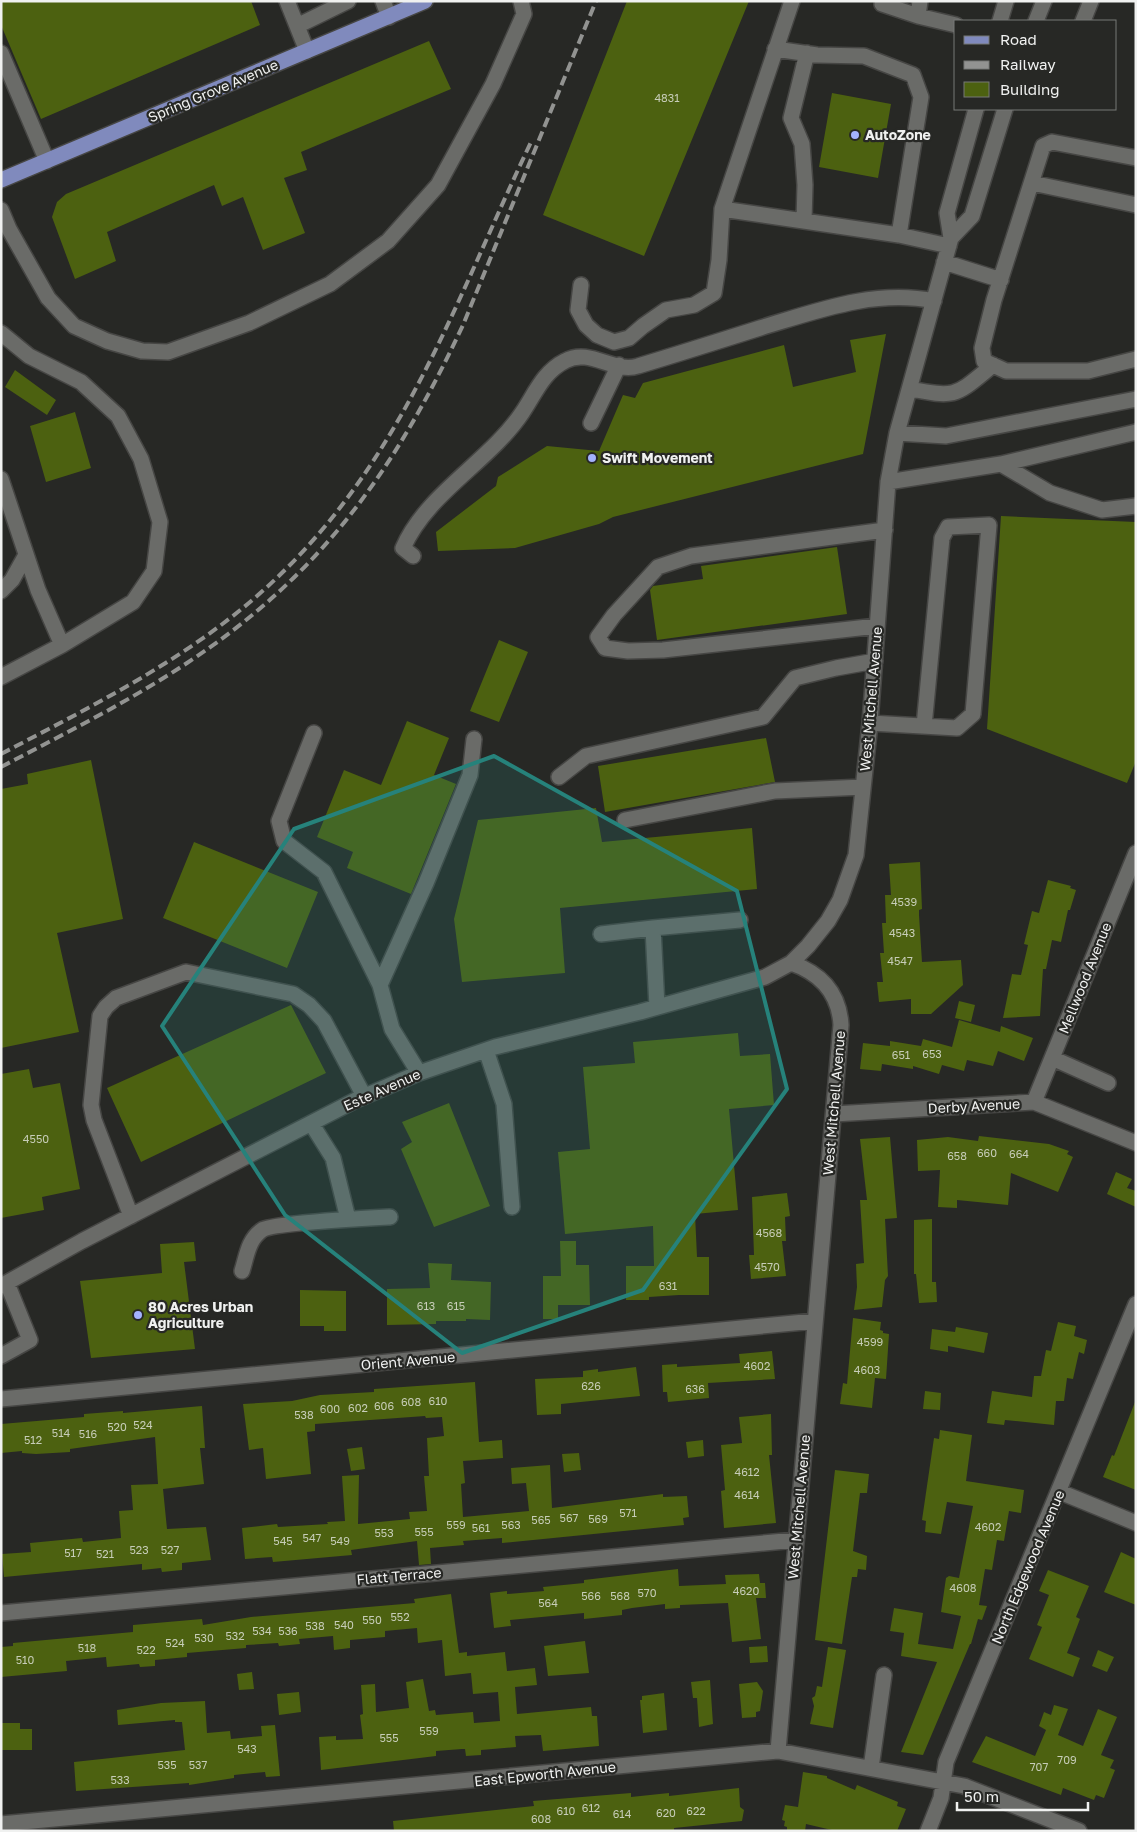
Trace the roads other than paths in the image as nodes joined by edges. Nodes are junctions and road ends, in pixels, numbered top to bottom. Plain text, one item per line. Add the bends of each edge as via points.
1 (287, 1) edge
2 (348, 1) edge
3 (383, 1) edge
4 (425, 1) edge
5 (521, 1) edge
6 (792, 1) edge
7 (1006, 1) edge
8 (1044, 1) edge
9 (1091, 1) edge
10 (882, 4) dead end
11 (919, 9) edge
12 (389, 17) junction
13 (1000, 20) edge
14 (1036, 20) edge
15 (1083, 20) edge
16 (954, 24) edge
17 (297, 26) junction
18 (775, 49) junction
19 (307, 51) junction
20 (1, 53) edge
21 (807, 53) junction
22 (976, 110) edge
23 (1006, 110) edge
24 (1136, 158) edge
25 (47, 161) junction
26 (1, 180) edge
27 (1032, 184) junction
28 (1136, 205) edge
29 (722, 209) junction
30 (1, 210) edge
31 (804, 221) junction
32 (898, 235) junction
33 (950, 242) junction
34 (944, 262) junction
35 (1001, 280) junction
36 (581, 285) dead end
37 (934, 301) junction
38 (1, 333) edge
39 (1136, 359) edge
40 (619, 365) junction
41 (993, 365) junction
42 (910, 389) junction
43 (1136, 399) edge
44 (591, 422) dead end
45 (1136, 432) edge
46 (897, 433) junction
47 (1001, 464) junction
48 (1, 479) edge
49 (888, 482) junction
50 (1136, 506) edge
51 (885, 530) junction
52 (26, 555) junction
53 (413, 556) dead end
54 (1, 591) edge
55 (878, 626) junction
56 (62, 646) junction
57 (875, 662) junction
58 (1, 677) edge
59 (870, 723) junction
60 (924, 726) junction
61 (314, 733) dead end
62 (474, 739) dead end
63 (559, 776) dead end
64 (864, 787) junction
65 (625, 820) dead end
66 (1136, 853) edge
67 (740, 920) dead end
68 (653, 928) junction
69 (601, 934) dead end
70 (791, 963) junction
71 (380, 985) junction
72 (657, 1007) junction
73 (486, 1050) junction
74 (1052, 1058) junction
75 (419, 1073) junction
76 (1108, 1083) dead end
77 (364, 1096) junction
78 (1034, 1102) junction
79 (834, 1114) junction
80 (311, 1123) junction
81 (1136, 1143) edge
82 (512, 1206) dead end
83 (131, 1216) junction
84 (390, 1217) dead end
85 (348, 1219) junction
86 (242, 1271) dead end
87 (4, 1285) edge
88 (1136, 1304) edge
89 (815, 1321) junction
90 (1, 1356) edge
91 (1, 1398) edge
92 (1060, 1492) junction
93 (1136, 1523) edge
94 (796, 1540) junction
95 (1, 1613) edge
96 (884, 1675) dead end
97 (778, 1751) junction
98 (871, 1768) junction
99 (944, 1781) junction
100 (1, 1824) edge
101 (1060, 1827) edge
102 (928, 1831) edge
103 (1079, 1831) edge

1 - 17 street
2 - 17 street
3 - 12 street
4 - 12 main road, Spring Grove Avenue
5 - 30 street via 524,14 494,84 438,185 388,241 330,284 248,323 168,352 142,351 107,341 74,326 48,298
6 - 18 street
7 - 13 street
8 - 14 street
9 - 15 street
10 - 11 street
11 - 16 street
12 - 19 main road, Spring Grove Avenue
17 - 19 street
18 - 21 street
18 - 29 street
19 - 25 main road, Spring Grove Avenue
20 - 25 street
21 - 31 street via 791,118 802,144
21 - 32 street via 864,56 913,75 921,97
22 - 33 street, West Mitchell Avenue via 947,213
23 - 33 street, West Mitchell Avenue via 972,216
24 - 27 street via 1052,142 1043,146
25 - 26 main road, Spring Grove Avenue
27 - 28 street
27 - 35 street
29 - 31 street
29 - 36 street via 720,260 714,293 694,305 666,310 629,338 614,342 597,335 586,325 578,310
31 - 32 street
32 - 33 street
33 - 34 street, West Mitchell Avenue
34 - 35 street
34 - 37 street, West Mitchell Avenue
35 - 41 street via 982,348 984,361
37 - 40 street via 909,296 841,303 630,368
37 - 42 street, West Mitchell Avenue
38 - 56 street via 29,356 81,382 118,416 141,459 160,522 154,571 134,602
39 - 41 street via 1088,371 1006,371
40 - 44 street
40 - 53 street via 589,356 565,360 542,380 522,414 493,448 411,530 403,548
41 - 42 street via 961,392 943,395
42 - 46 street, West Mitchell Avenue
43 - 46 street via 946,436
45 - 47 street
46 - 49 street, West Mitchell Avenue
47 - 49 street
47 - 50 street via 1050,494 1102,510
48 - 52 street
49 - 51 street, West Mitchell Avenue
51 - 55 street, West Mitchell Avenue
51 - 55 street via 691,556 658,568 598,637 605,648 662,650
52 - 54 street via 12,580
52 - 56 street
55 - 57 street, West Mitchell Avenue
56 - 58 street
57 - 59 street, West Mitchell Avenue
57 - 63 street via 795,678 763,717 586,756
59 - 60 street
59 - 64 street, West Mitchell Avenue
60 - 60 street via 957,728 973,714 989,525 948,527 942,538
61 - 71 street via 278,821 284,842 324,872
62 - 71 street via 470,775
64 - 65 street via 775,791
64 - 70 street, West Mitchell Avenue via 850,878 828,921
66 - 74 street, Mellwood Avenue
67 - 68 street
68 - 69 street
68 - 72 street
70 - 72 street, Este Avenue via 764,977
70 - 79 street, West Mitchell Avenue via 807,968 821,978 836,1000 841,1025
71 - 75 street via 392,1030
72 - 73 street, Este Avenue
73 - 75 street, Este Avenue
73 - 82 street via 504,1104
74 - 76 street
74 - 78 street, Mellwood Avenue
75 - 77 street, Este Avenue
77 - 80 street, Este Avenue
77 - 83 street via 324,1020 293,994 186,972 116,998 100,1016 91,1105
78 - 79 street, Derby Avenue
78 - 81 street, Derby Avenue
79 - 89 street, West Mitchell Avenue
80 - 83 street, Este Avenue
80 - 85 street via 333,1158
83 - 87 street, Este Avenue
84 - 85 street
85 - 86 street via 264,1228 250,1242
87 - 90 street via 30,1340
88 - 92 street, North Edgewood Avenue
89 - 91 street, Orient Avenue
89 - 94 street, West Mitchell Avenue
92 - 93 street
92 - 99 street, North Edgewood Avenue via 946,1762
94 - 95 street, Flatt Terrace
94 - 97 street, West Mitchell Avenue
96 - 98 street
97 - 98 street, East Epworth Avenue
97 - 100 street, East Epworth Avenue
98 - 99 street, East Epworth Avenue
99 - 101 street, East Epworth Avenue via 964,1786
99 - 102 street, North Edgewood Avenue
101 - 103 street, East Epworth Avenue

